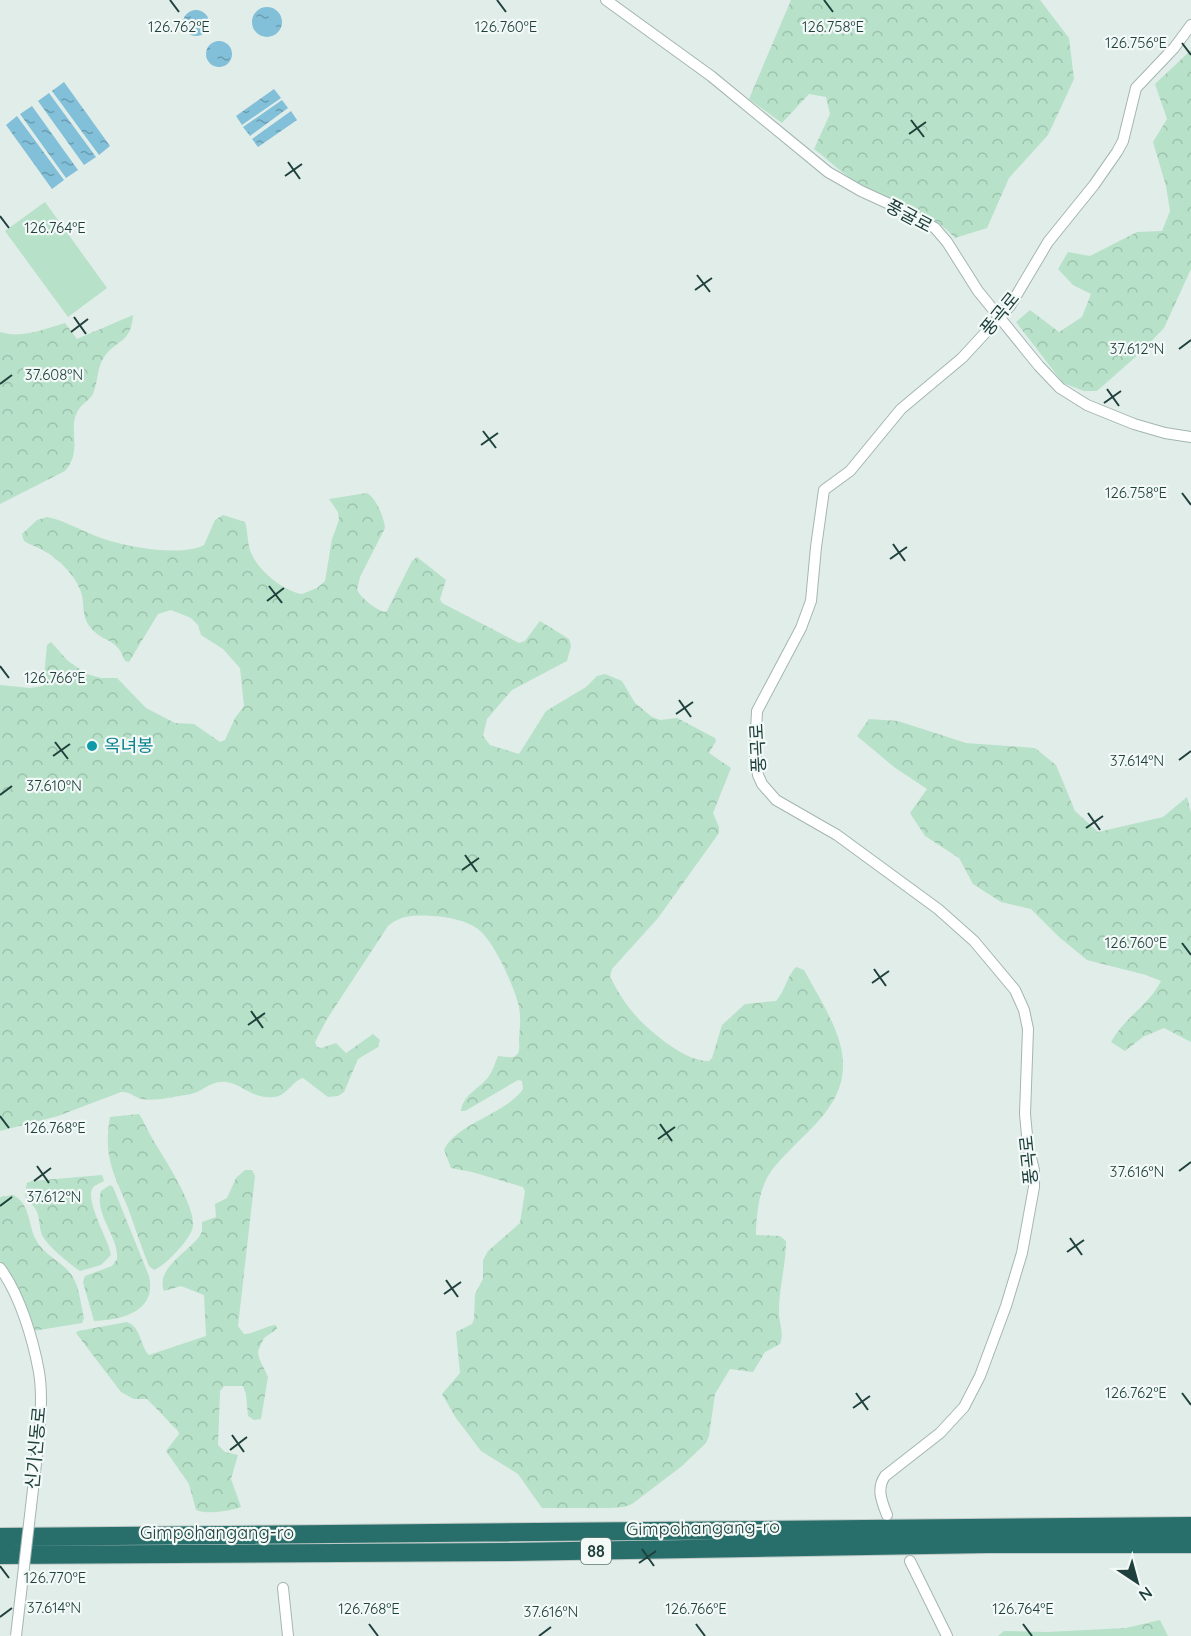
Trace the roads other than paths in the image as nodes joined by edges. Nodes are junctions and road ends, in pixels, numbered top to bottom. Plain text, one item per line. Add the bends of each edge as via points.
1 (606, 0) edge
2 (1191, 25) edge
3 (1000, 318) junction
4 (1191, 437) edge
5 (0, 1268) edge
6 (887, 1515) dead end
7 (1191, 1526) edge
8 (0, 1538) edge
9 (1191, 1544) edge
10 (0, 1555) edge
11 (910, 1561) dead end
12 (283, 1588) dead end
13 (16, 1636) edge
14 (288, 1636) edge
15 (947, 1636) edge

1 - 3 street, 풍굴로 via 711,76 828,172 934,228
2 - 3 street, 풍곡로 via 1136,88 1117,152 1048,242
3 - 4 street, 풍굴로 via 1039,366 1073,397 1134,424
3 - 6 street, 풍곡로 via 962,358 901,409 850,471 824,490 811,601 801,628 760,702 756,722 755,763 768,793 837,835 951,920 1008,981 1027,1020 1025,1114 1034,1177 1022,1253 1006,1306 968,1401 940,1432 881,1482
5 - 13 street, 신기신동로, bridge via 20,1306 39,1372 41,1413
7 - 8 highway, Gimpohangang-ro / 88
9 - 10 highway, Gimpohangang-ro / 88
11 - 15 street
12 - 14 street

